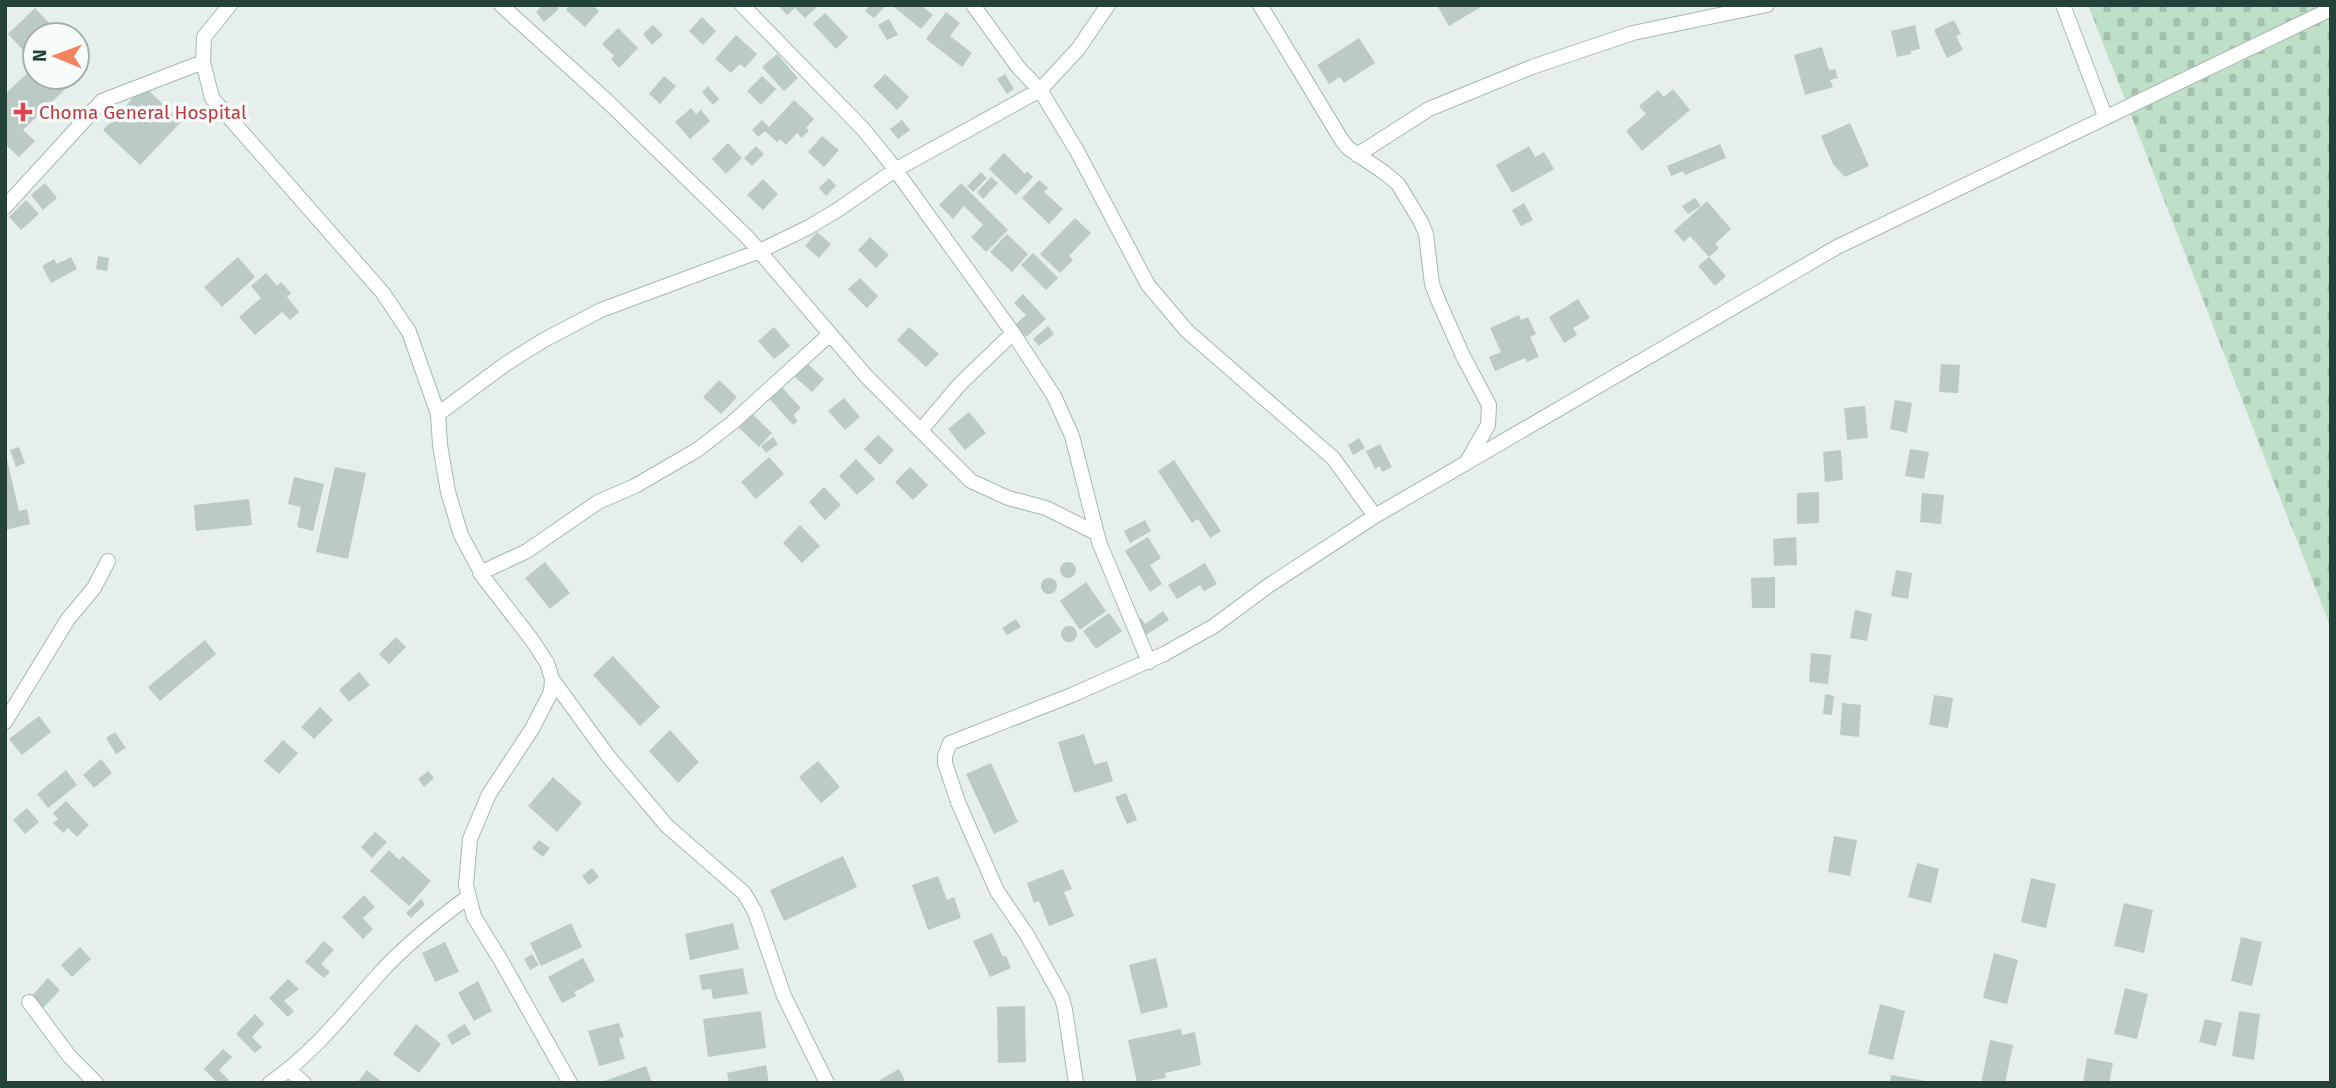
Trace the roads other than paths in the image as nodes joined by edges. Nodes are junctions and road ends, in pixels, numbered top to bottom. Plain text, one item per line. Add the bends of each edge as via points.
1 (230, 5) edge
2 (501, 5) edge
3 (742, 5) edge
4 (973, 5) edge
5 (1108, 5) edge
6 (1260, 5) edge
7 (1767, 5) edge
8 (2063, 5) edge
9 (2331, 9) edge
10 (203, 62) junction
11 (1040, 90) junction
12 (2105, 116) junction
13 (1357, 155) junction
14 (895, 170) junction
15 (5, 207) edge
16 (760, 251) junction
17 (1013, 333) junction
18 (829, 335) junction
19 (438, 414) junction
20 (921, 430) junction
21 (1467, 461) junction
22 (1375, 516) junction
23 (1096, 533) junction
24 (108, 561) dead end
25 (480, 573) junction
26 (1149, 662) junction
27 (552, 679) junction
28 (5, 722) edge
29 (469, 895) junction
30 (29, 1002) dead end
31 (289, 1070) junction
32 (96, 1083) edge
33 (270, 1083) edge
34 (304, 1083) edge
35 (570, 1083) edge
36 (827, 1083) edge
37 (1076, 1083) edge

1 - 10 street via 204,37
2 - 16 street
3 - 14 street via 863,129
4 - 11 street
5 - 11 street via 1078,49
6 - 13 street via 1341,139
7 - 13 street via 1633,33 1532,67 1429,109
8 - 12 street
9 - 12 street
10 - 15 street via 102,101
10 - 19 street via 212,98 396,312 409,332
11 - 14 street
11 - 22 street via 1142,275 1166,308 1332,458
12 - 21 street via 1837,247
13 - 21 street via 1398,184 1421,222 1432,284 1489,405 1490,419
14 - 16 street via 839,209
14 - 17 street
16 - 18 street
16 - 19 street via 601,310 534,346
17 - 20 street
17 - 23 street via 1062,412
18 - 20 street
18 - 25 street via 697,450 598,502 527,551
19 - 25 street via 447,492 461,536
20 - 23 street via 971,481 1046,508
21 - 22 street
22 - 26 street via 1214,626
23 - 26 street
24 - 28 street
25 - 27 street via 532,639
26 - 37 street via 950,743 945,756 958,802 998,891 1062,998
27 - 29 street via 551,692 489,794 470,839
27 - 36 street via 667,826 744,893 785,996
29 - 31 street via 392,960
29 - 35 street via 474,918
30 - 32 street
31 - 33 street
31 - 34 street

